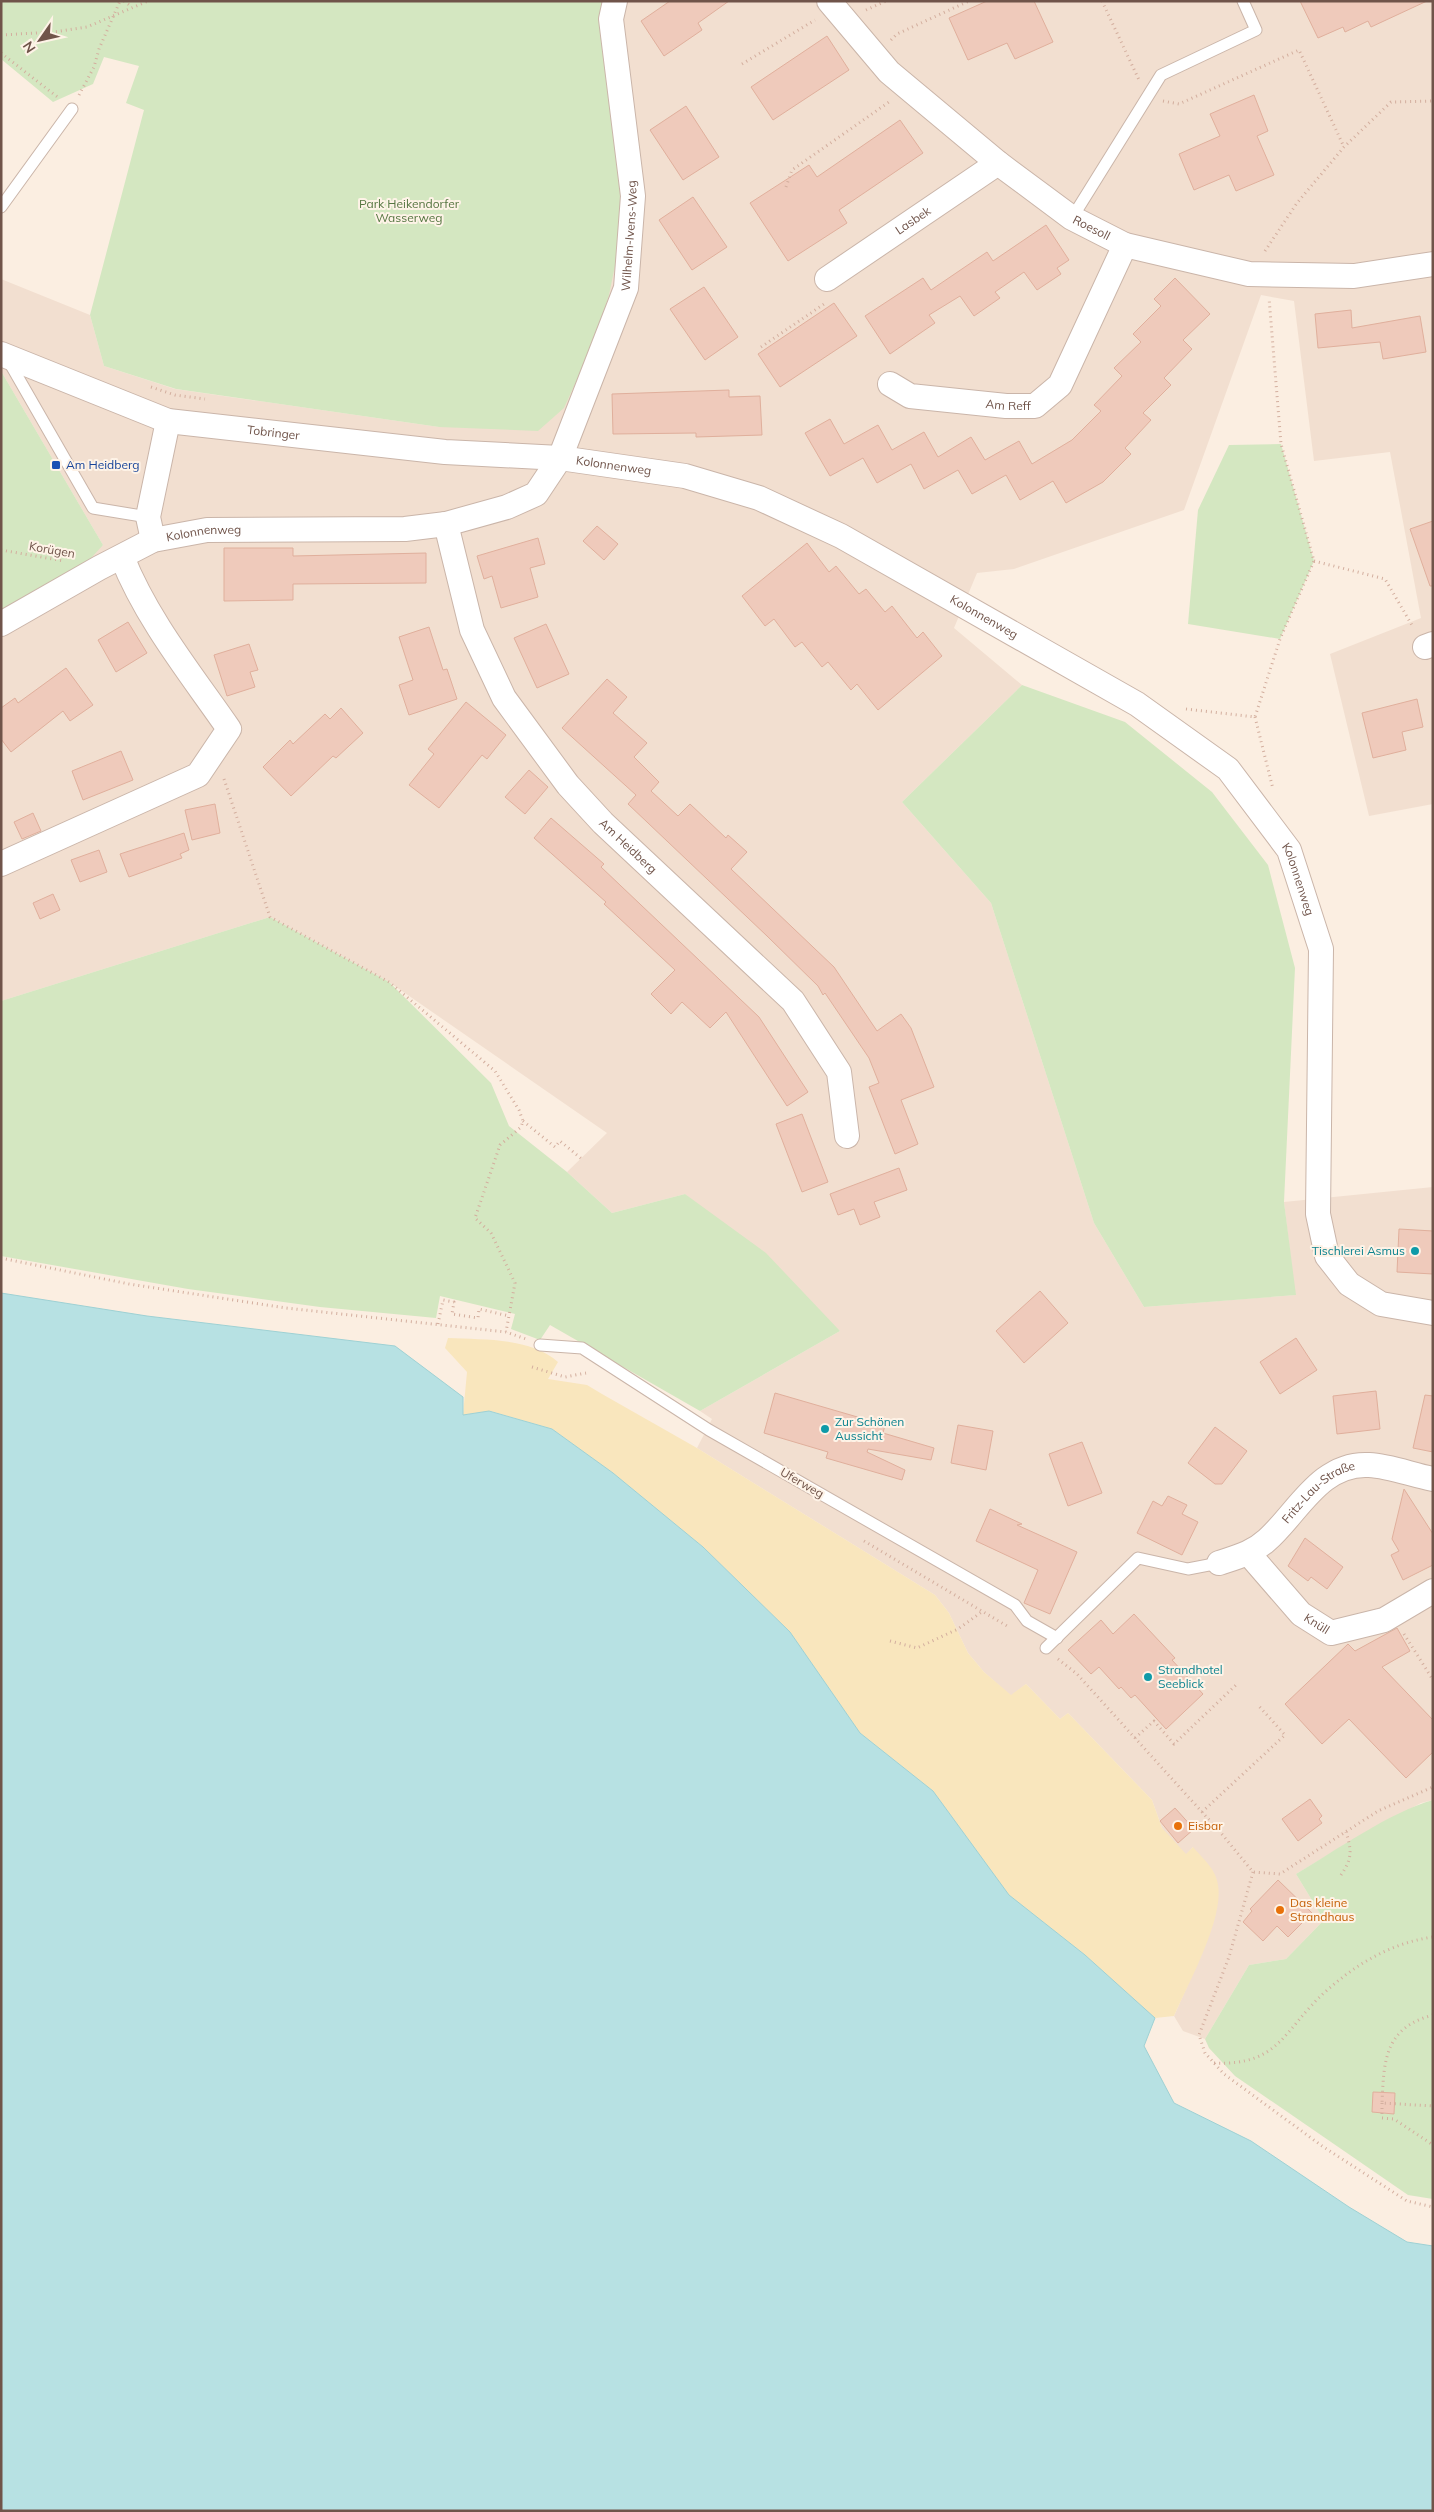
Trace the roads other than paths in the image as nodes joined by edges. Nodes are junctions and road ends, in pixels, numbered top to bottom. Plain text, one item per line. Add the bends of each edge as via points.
1 (615, 1) edge
2 (1243, 1) edge
3 (832, 5) edge
4 (72, 109) road end
5 (998, 163) junction
6 (1, 207) edge
7 (1072, 218) junction
8 (1125, 245) junction
9 (1433, 264) edge
10 (827, 279) road end
11 (4, 355) edge
12 (890, 384) dead end
13 (168, 421) junction
14 (560, 458) junction
15 (148, 517) junction
16 (446, 524) junction
17 (153, 540) junction
18 (122, 557) junction
19 (1, 624) edge
20 (1, 864) edge
21 (847, 1136) dead end
22 (1433, 1313) edge
23 (540, 1345) dead end
24 (1433, 1479) edge
25 (1248, 1554) junction
26 (1219, 1563) joint
27 (1433, 1591) edge
28 (1057, 1638) junction
29 (1046, 1648) road end

1 - 14 street, Wilhelm-Ivens-Weg via 611,19 633,196 626,288
2 - 7 lane via 1256,30 1161,76
3 - 5 street, Roesoll via 908,89
4 - 6 lane
5 - 7 street, Roesoll
5 - 10 street, Lasbek
7 - 8 street, Roesoll
8 - 9 street, Roesoll via 1258,275 1354,276
8 - 12 street, Am Reff via 1060,385 1035,406 910,396
11 - 13 street, Tobringer
11 - 15 lane via 94,508
13 - 14 street, Tobringer via 445,452
13 - 15 street
14 - 16 street, Kolonnenweg via 536,494 507,507
14 - 22 street, Kolonnenweg via 685,476 759,498 833,532 1137,704 1228,769 1289,850 1321,949 1318,1214 1327,1256 1349,1284 1381,1304
15 - 17 street
16 - 17 street, Kolonnenweg via 405,529 207,530
16 - 21 street, Am Heidberg via 472,630 504,698 568,785 603,823 793,1001 839,1072
17 - 18 street, Kolonnenweg
18 - 19 street, Kolonnenweg
18 - 20 street via 133,586 229,729 198,775
23 - 28 lane, Uferweg via 582,1348 709,1430 1015,1605 1027,1621
24 - 25 street, Fritz-Lau-Straße via 1368,1465 1341,1470 1310,1491 1268,1540
25 - 26 street, Fritz-Lau-Straße
25 - 27 street, Knüll via 1301,1614 1331,1633 1384,1620
26 - 28 lane via 1188,1570 1138,1558
28 - 29 lane

